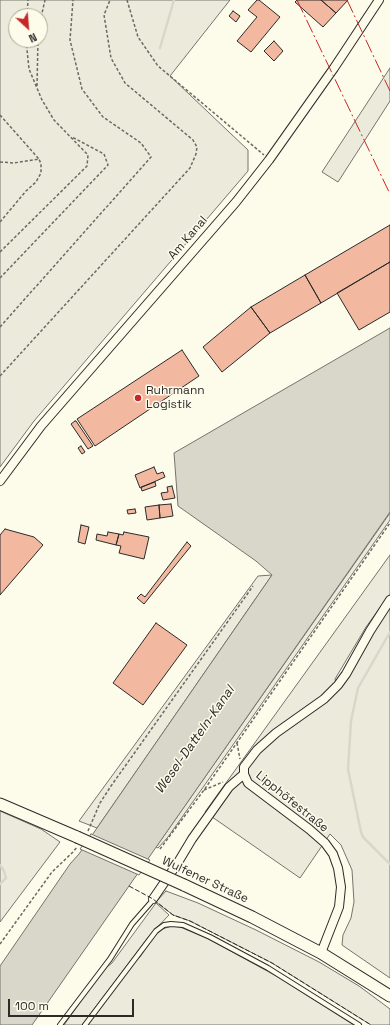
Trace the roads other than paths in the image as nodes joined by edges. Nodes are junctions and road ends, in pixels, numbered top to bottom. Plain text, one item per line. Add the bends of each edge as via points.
1 (379, 0) edge
2 (0, 480) edge
3 (390, 600) edge
4 (244, 774) junction
5 (0, 804) edge
6 (153, 899) joint
7 (321, 953) junction
8 (390, 996) edge
9 (60, 1025) edge
10 (85, 1025) edge
11 (359, 1025) edge

1 - 2 street, Am Kanal via 269,160 236,202 41,426
3 - 4 street, Lipphöfestraße via 338,685 324,699 257,750 245,764
4 - 6 street via 229,787
4 - 7 street, Lipphöfestraße via 248,783 309,829 333,854 341,887 339,907
5 - 7 main road, Wulfener Straße, bridge via 184,884
6 - 9 lane via 132,924 110,959
7 - 8 main road, Wulfener Straße
10 - 11 lane via 156,931 171,924 182,925 268,968

